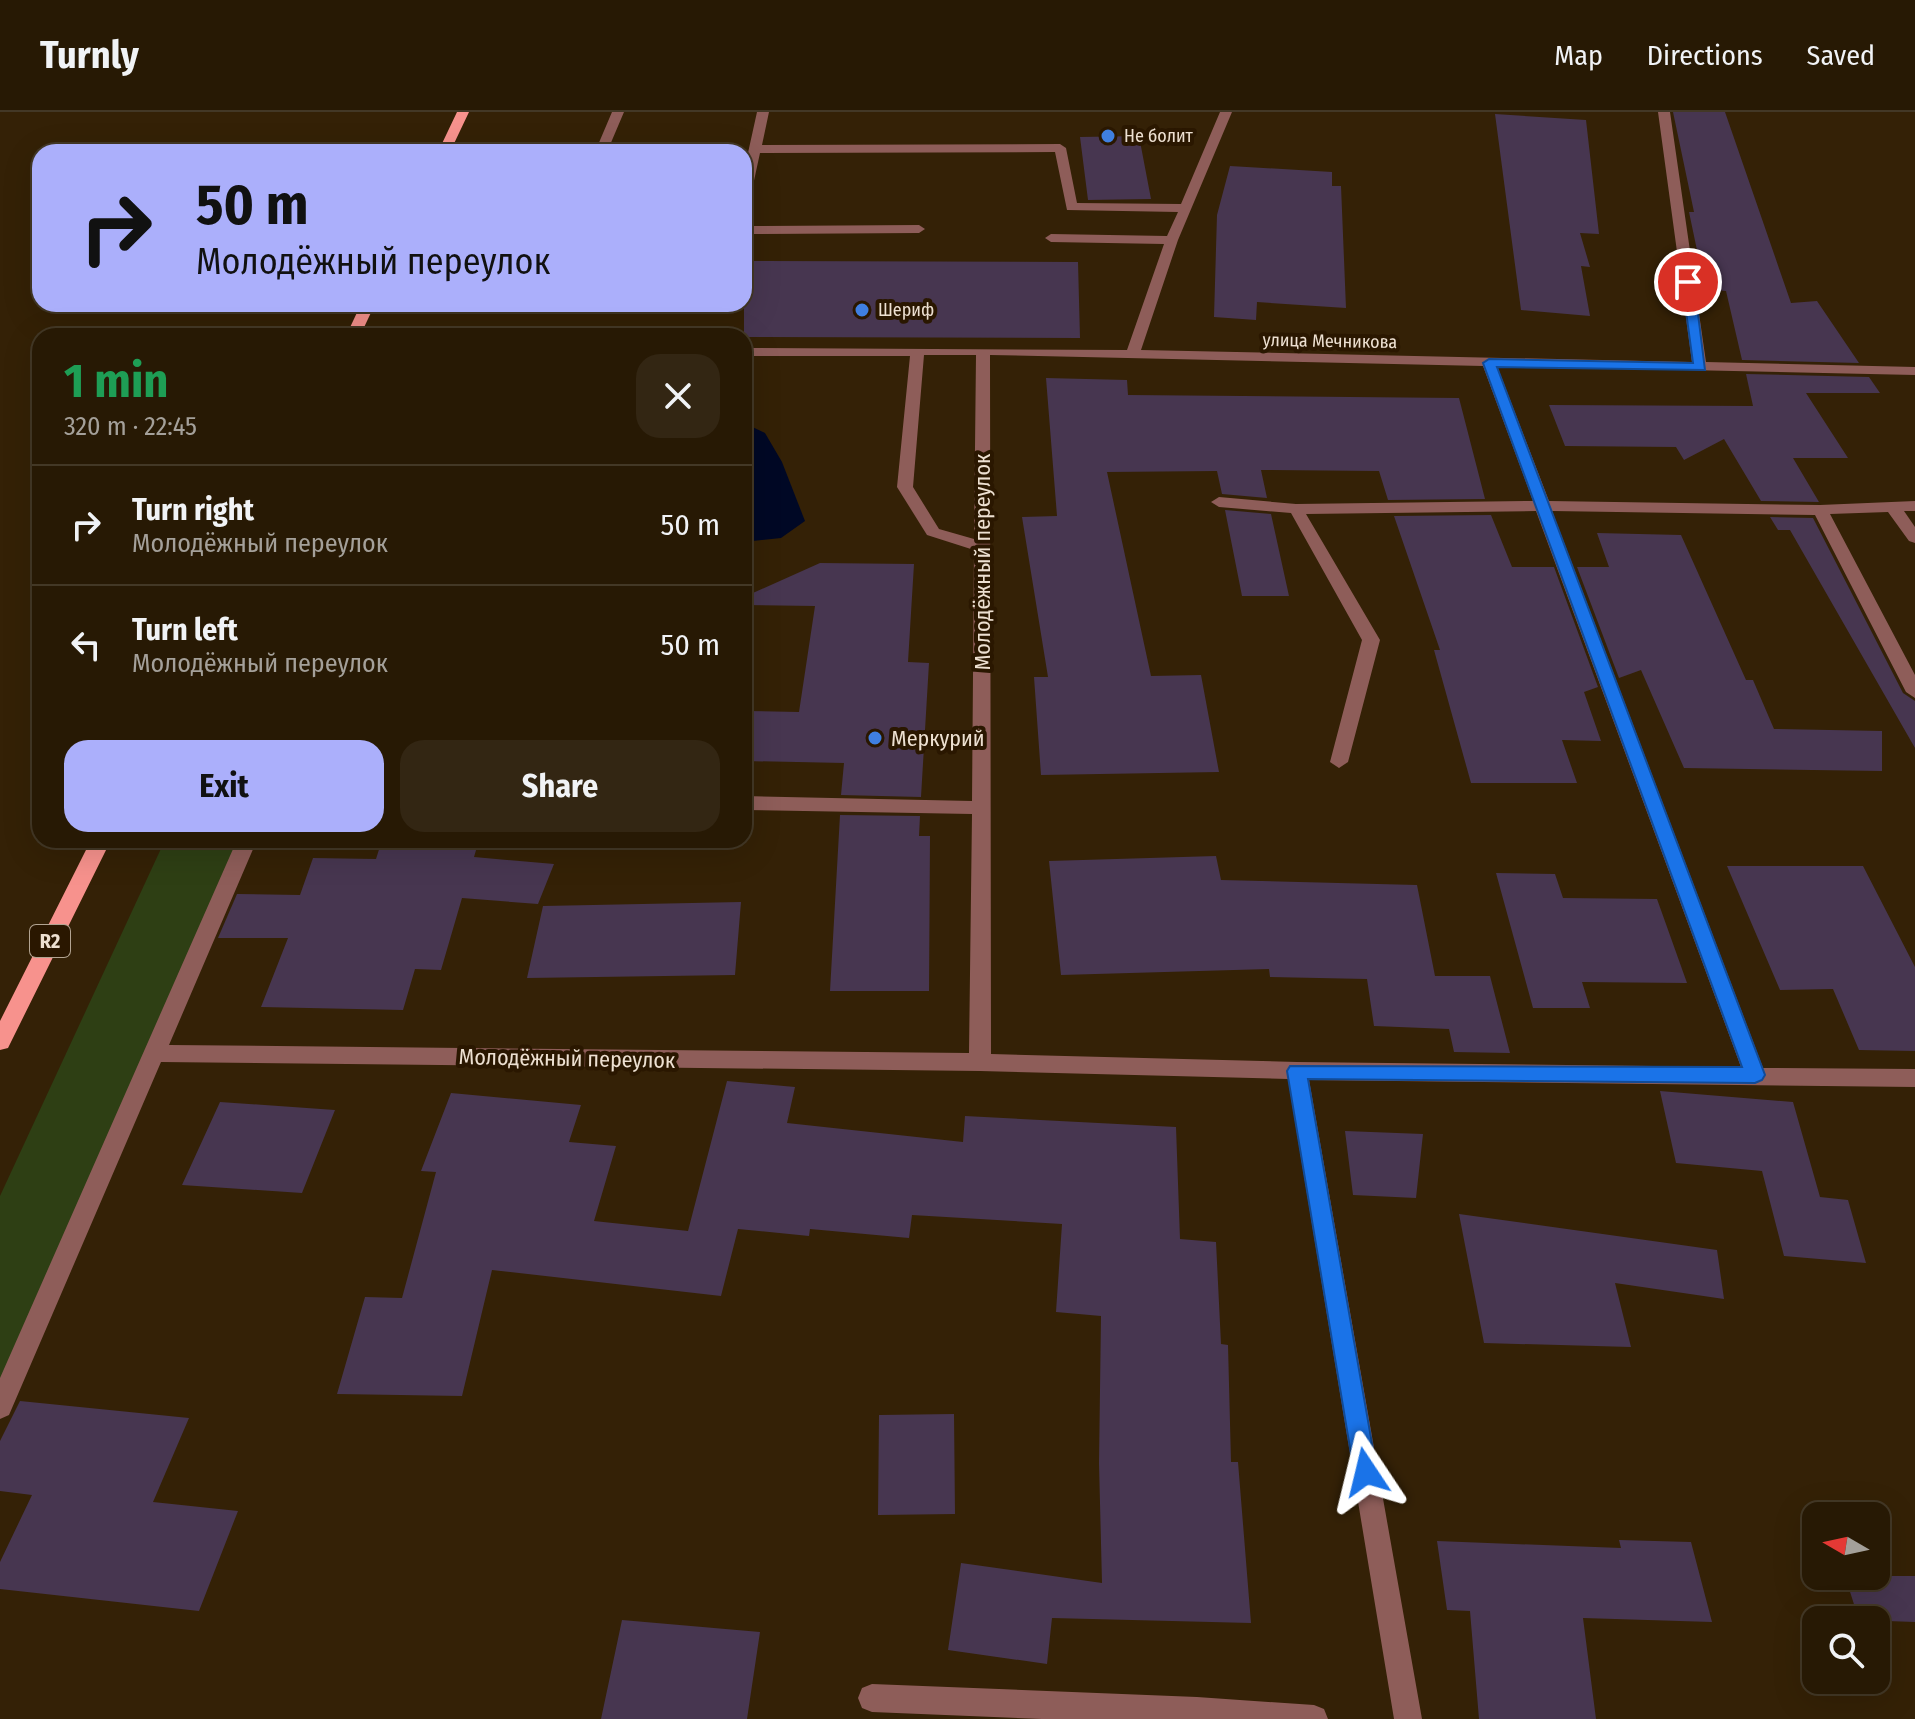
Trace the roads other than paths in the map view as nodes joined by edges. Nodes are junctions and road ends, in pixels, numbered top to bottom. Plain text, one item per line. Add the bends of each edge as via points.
1 (463, 112) edge
2 (618, 112) edge
3 (763, 112) edge
4 (1226, 112) edge
5 (1664, 112) edge
6 (448, 144) edge
7 (604, 144) edge
8 (755, 149) junction
9 (752, 163) edge
10 (1187, 208) junction
11 (919, 229) dead end
12 (752, 230) edge
13 (1051, 238) dead end
14 (1172, 240) junction
15 (917, 351) junction
16 (983, 351) junction
17 (752, 352) edge
18 (1133, 354) junction
19 (1489, 363) junction
20 (1700, 367) junction
21 (1915, 371) edge
22 (1219, 502) dead end
23 (1541, 506) junction
24 (1892, 506) junction
25 (1915, 506) edge
26 (1296, 509) junction
27 (1820, 510) junction
28 (1915, 538) edge
29 (982, 547) junction
30 (1915, 692) edge
31 (1339, 762) dead end
32 (752, 803) edge
33 (982, 808) junction
34 (97, 848) edge
35 (244, 848) edge
36 (0, 1042) edge
37 (155, 1053) junction
38 (980, 1062) junction
39 (1297, 1071) junction
40 (1755, 1075) junction
41 (1915, 1078) edge
42 (0, 1407) edge
43 (872, 1698) dead end
44 (1314, 1719) edge
45 (1408, 1719) edge

1 - 6 main road
2 - 7 street
3 - 8 street
4 - 10 street
5 - 20 street
8 - 9 street
8 - 10 street via 1060,148 1071,207
10 - 14 street
11 - 12 street
13 - 14 street
14 - 18 street
15 - 16 street, улица Мечникова
15 - 17 street, улица Мечникова
15 - 29 street via 905,487 933,532
16 - 18 street, улица Мечникова
16 - 29 street, Молодёжный переулок
18 - 19 street, улица Мечникова
19 - 20 street, улица Мечникова
19 - 23 street
20 - 21 street, улица Мечникова
22 - 26 street
23 - 26 street
23 - 27 street
23 - 40 street
24 - 25 street
24 - 27 street
24 - 28 street
26 - 31 street via 1371,640
27 - 30 street
29 - 33 street, Молодёжный переулок
32 - 33 street
33 - 38 street, Молодёжный переулок
34 - 36 main road, R2
35 - 37 street
37 - 38 street, Молодёжный переулок
37 - 42 street
38 - 39 street, Молодёжный переулок
39 - 40 street, Молодёжный переулок
39 - 45 street
40 - 41 street, Молодёжный переулок
43 - 44 street

